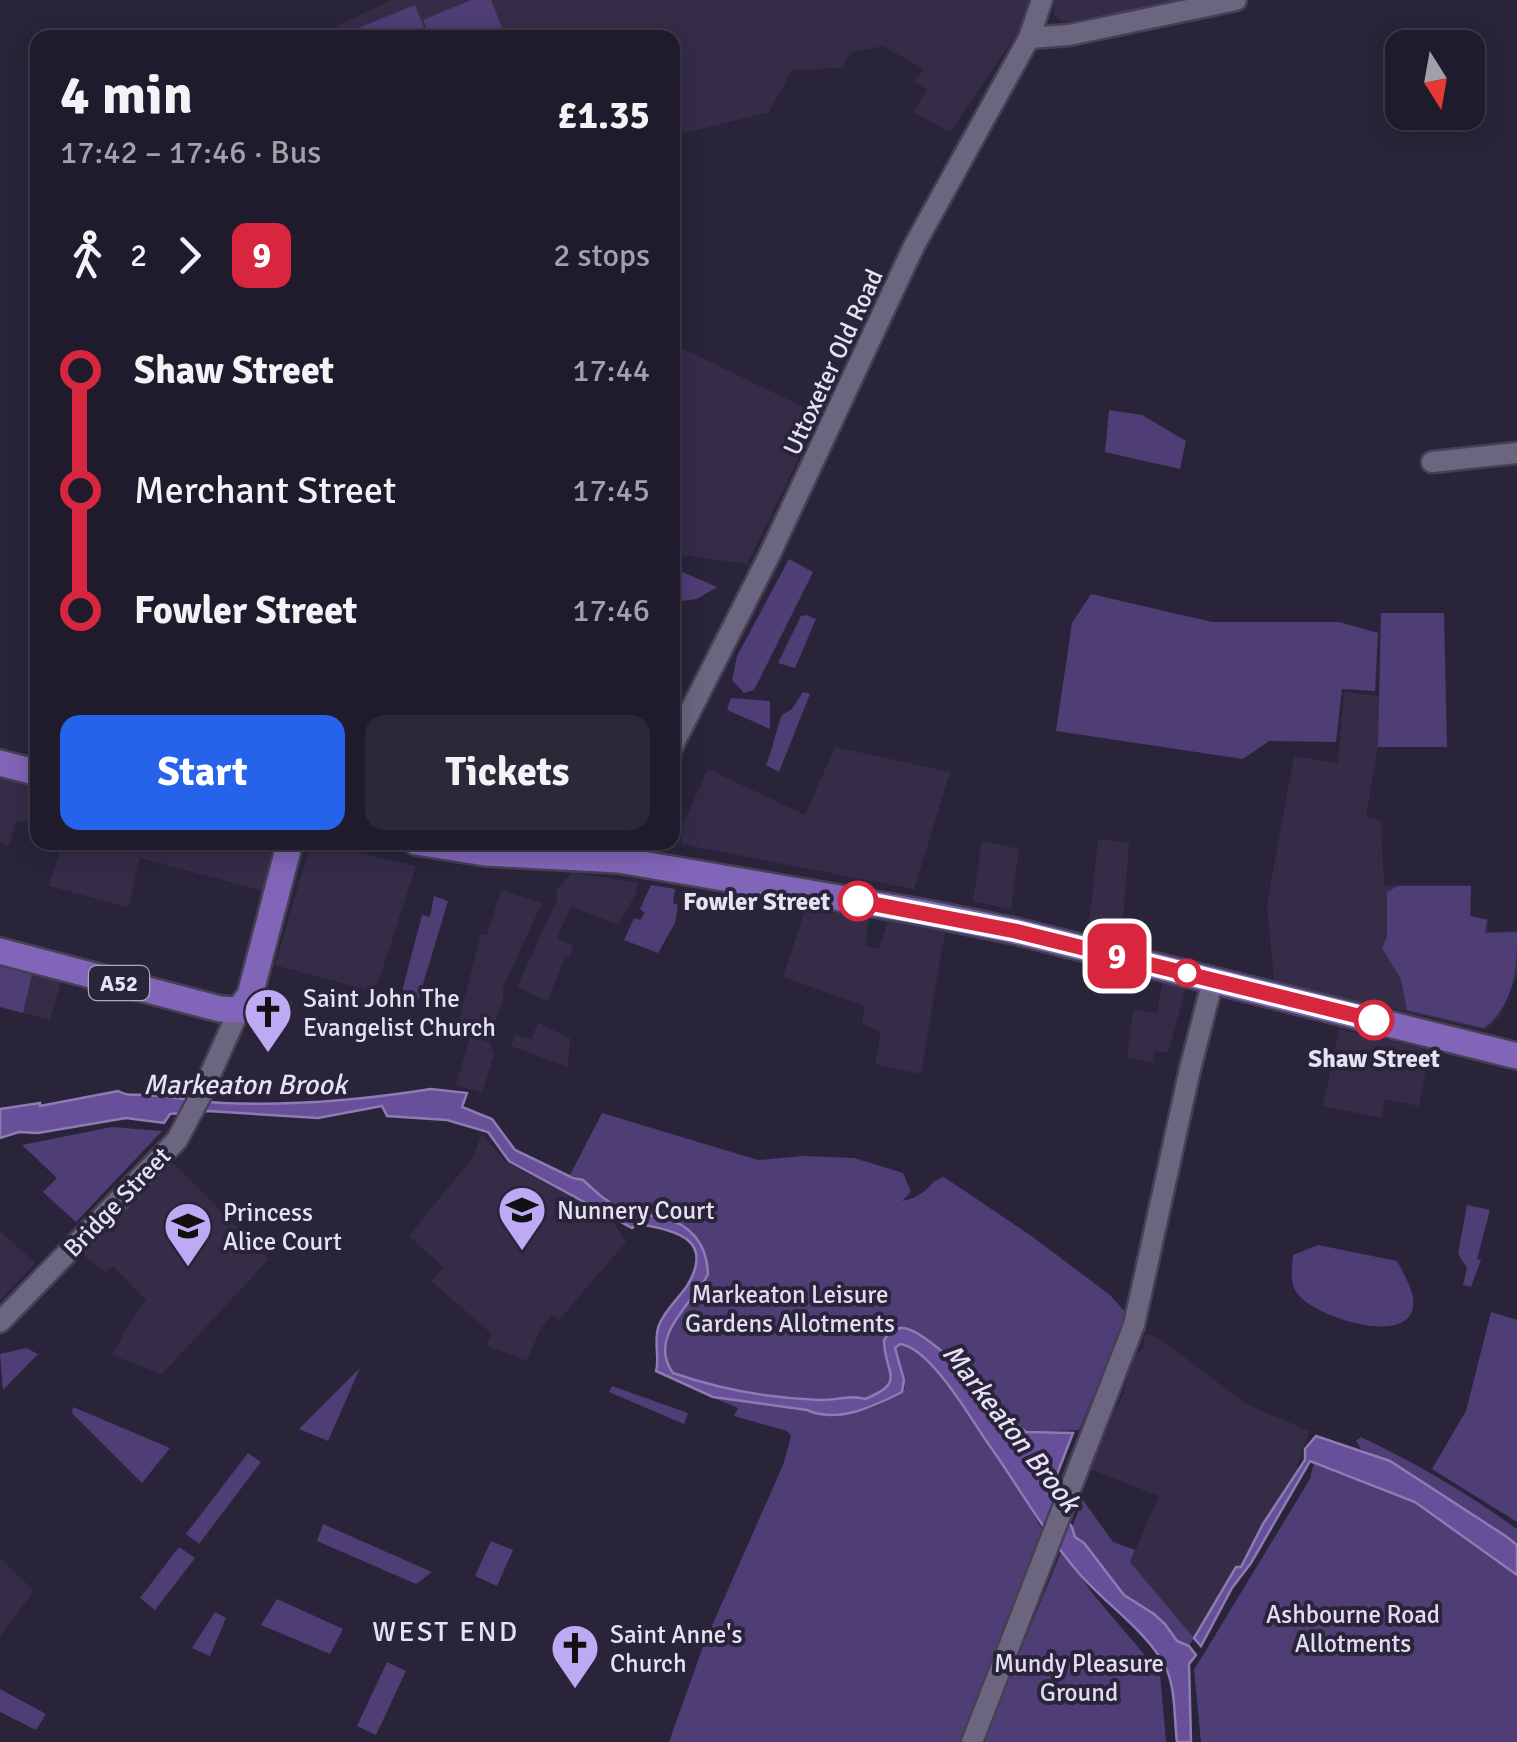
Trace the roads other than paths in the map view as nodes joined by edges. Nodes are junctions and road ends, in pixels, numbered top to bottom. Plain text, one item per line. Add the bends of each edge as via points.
1 (1236, 0) edge
2 (1040, 7) edge
3 (1028, 38) junction
4 (1517, 452) edge
5 (1432, 462) dead end
6 (680, 731) edge
7 (0, 763) edge
8 (30, 771) edge
9 (288, 850) edge
10 (471, 850) edge
11 (623, 851) edge
12 (0, 951) edge
13 (1213, 980) junction
14 (239, 1010) junction
15 (1517, 1056) edge
16 (0, 1322) edge
17 (972, 1742) edge

1 - 3 street
2 - 3 street, Uttoxeter Old Road
3 - 6 street, Uttoxeter Old Road via 914,246
4 - 5 street
7 - 8 main road
9 - 14 main road, Bridge Street via 250,994
10 - 11 main road
11 - 13 main road via 1015,931
12 - 14 main road, A52
13 - 15 main road
13 - 17 street via 1140,1303
14 - 16 street, Bridge Street via 168,1150

